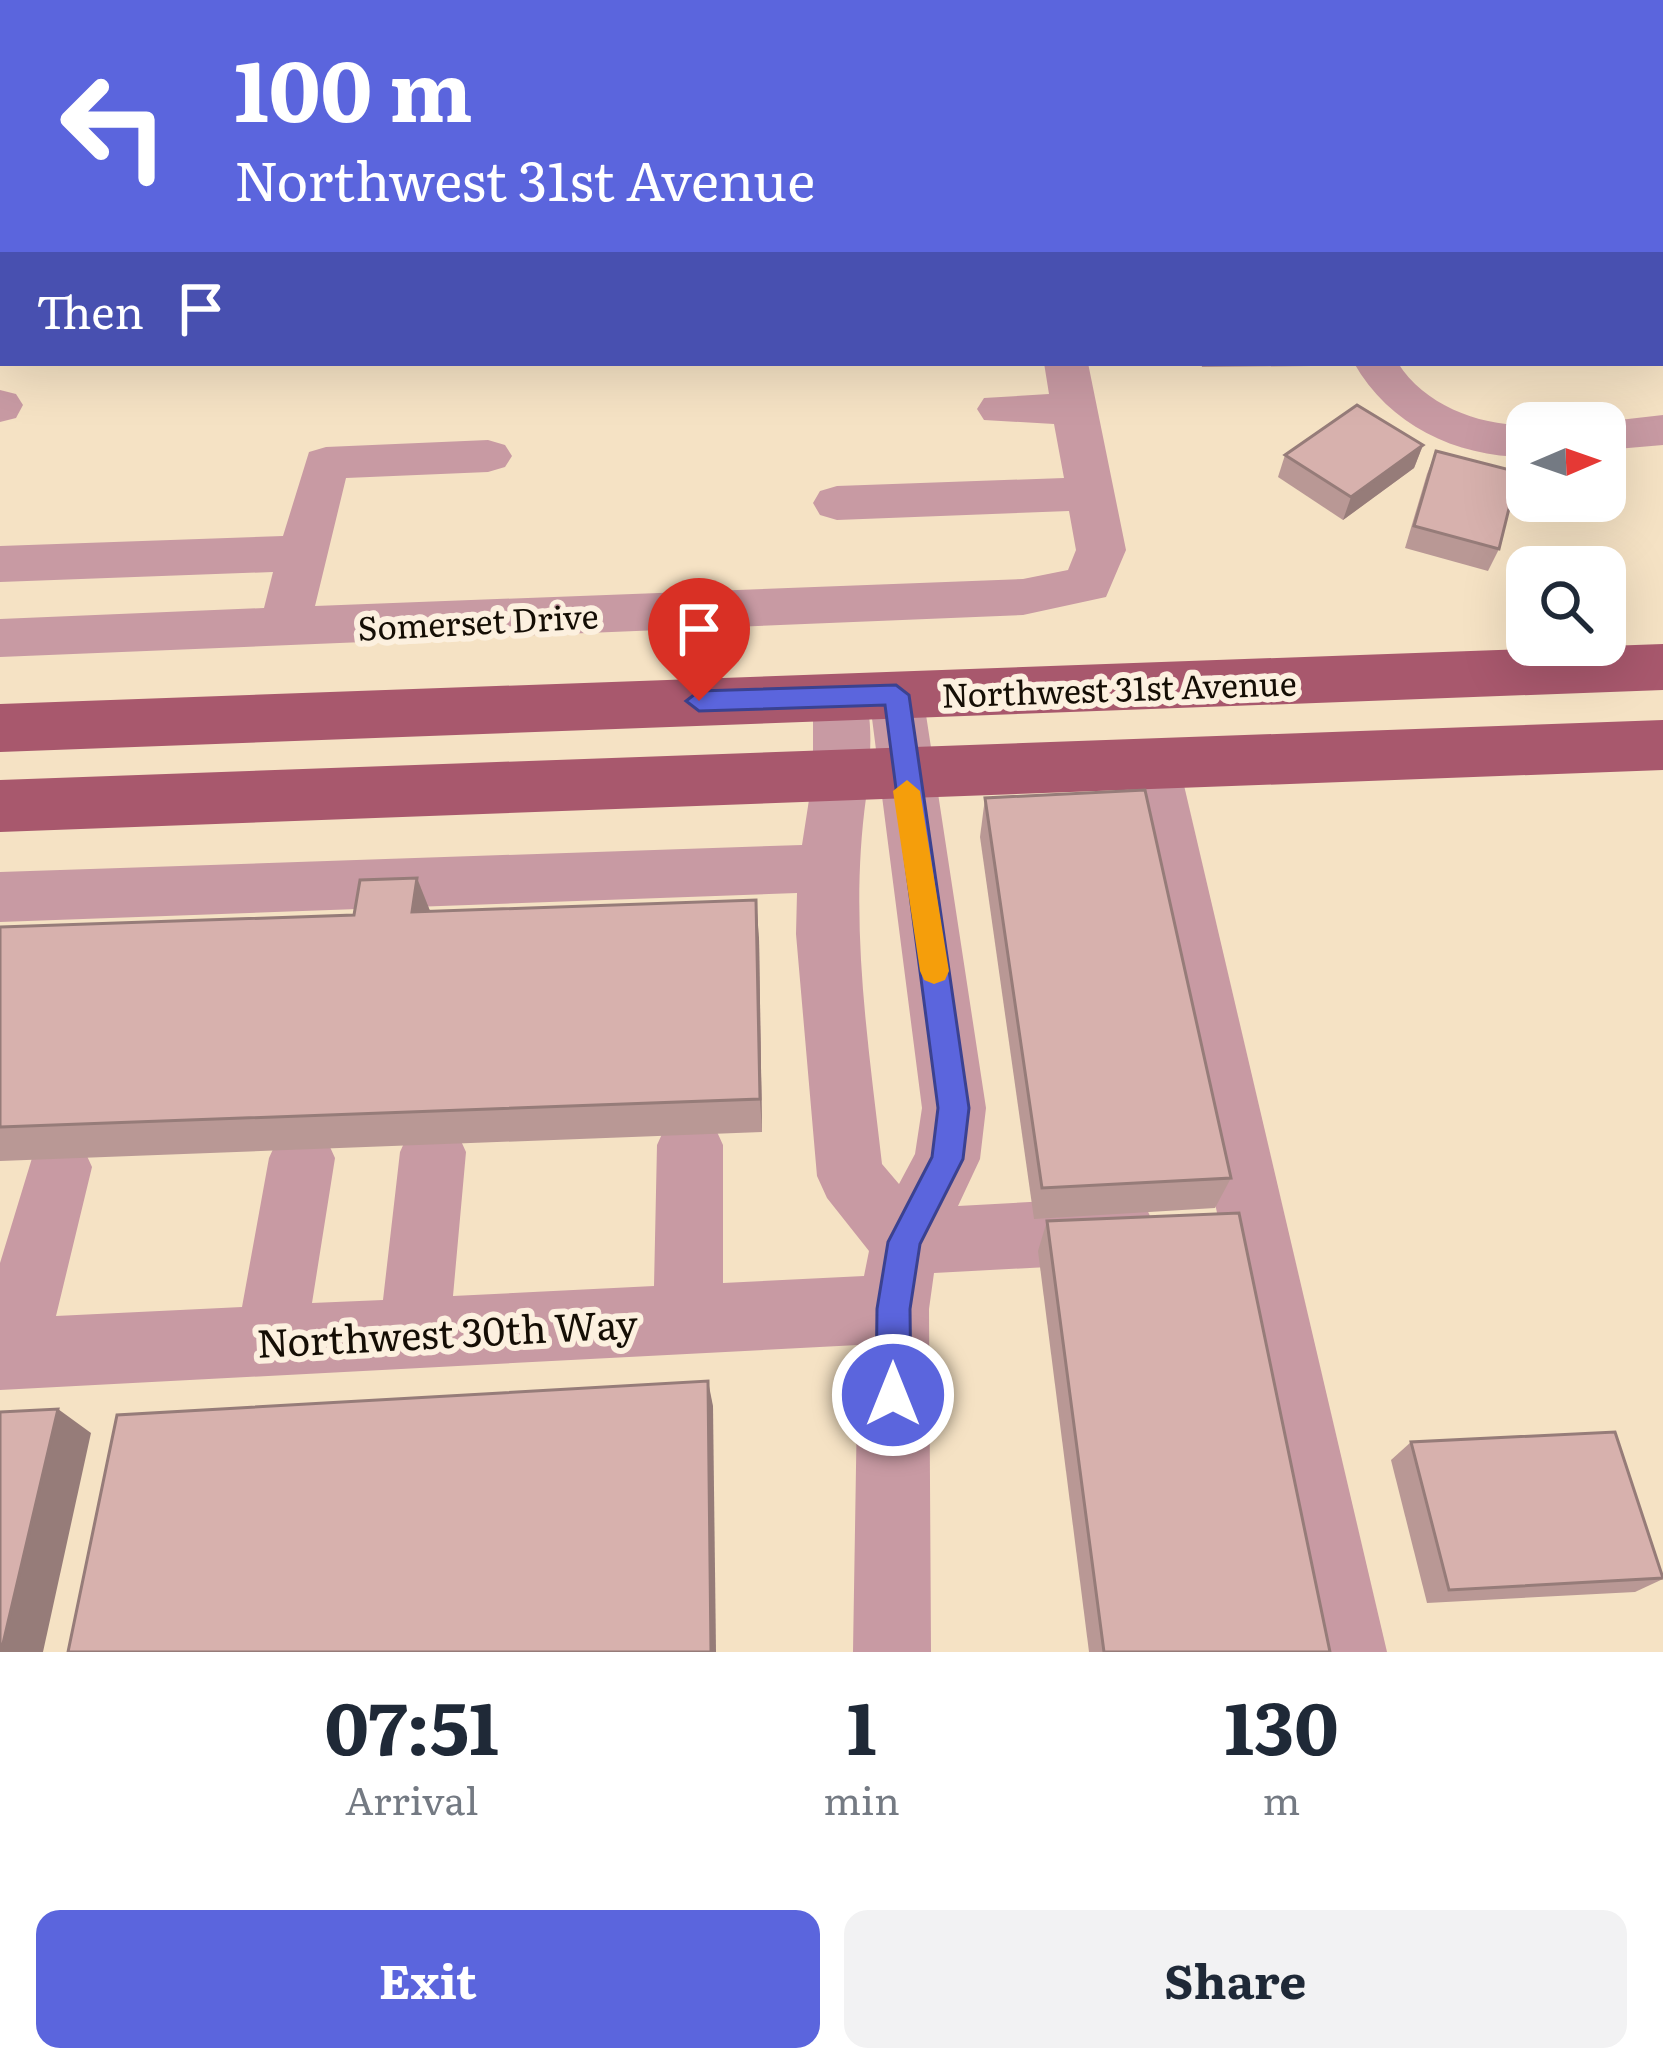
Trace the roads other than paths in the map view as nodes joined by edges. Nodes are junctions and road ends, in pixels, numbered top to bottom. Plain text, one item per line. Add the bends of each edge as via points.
1 (1377, 366) edge
2 (1070, 386) edge
3 (1000, 409) dead end
4 (1663, 430) edge
5 (1626, 433) edge
6 (1506, 442) edge
7 (488, 456) dead end
8 (1091, 494) junction
9 (837, 503) dead end
10 (302, 553) junction
11 (0, 564) edge
12 (284, 628) junction
13 (0, 638) edge
14 (1663, 667) edge
15 (868, 695) junction
16 (0, 728) edge
17 (1663, 745) edge
18 (1151, 764) junction
19 (872, 774) junction
20 (0, 806) edge
21 (827, 868) junction
22 (0, 897) edge
23 (690, 1145) edge
24 (434, 1152) edge
25 (302, 1158) edge
26 (59, 1167) edge
27 (1252, 1223) junction
28 (899, 1276) junction
29 (688, 1319) junction
30 (414, 1333) junction
31 (271, 1340) junction
32 (5, 1354) edge
33 (892, 1652) edge
34 (1348, 1652) edge

1 - 6 street via 1431,420
2 - 3 street
2 - 8 street, Somerset Drive
4 - 5 street
7 - 10 street via 326,463
8 - 9 street
8 - 12 street, Somerset Drive via 1101,550 1088,584 1023,597
10 - 11 street
10 - 12 street
12 - 13 street, Somerset Drive
14 - 15 main road, Northwest 31st Avenue
15 - 16 main road, Northwest 31st Avenue
15 - 19 street
17 - 18 main road
18 - 19 main road
18 - 27 street
19 - 20 main road
19 - 21 street
19 - 28 street via 954,1108 947,1159
21 - 22 street
21 - 28 street via 850,1176
23 - 29 street
24 - 30 street
25 - 31 street
26 - 32 street
27 - 28 street, Northwest 30th Way
27 - 34 street
28 - 29 street, Northwest 30th Way
28 - 33 street
29 - 30 street, Northwest 30th Way
30 - 31 street, Northwest 30th Way
31 - 32 street, Northwest 30th Way

